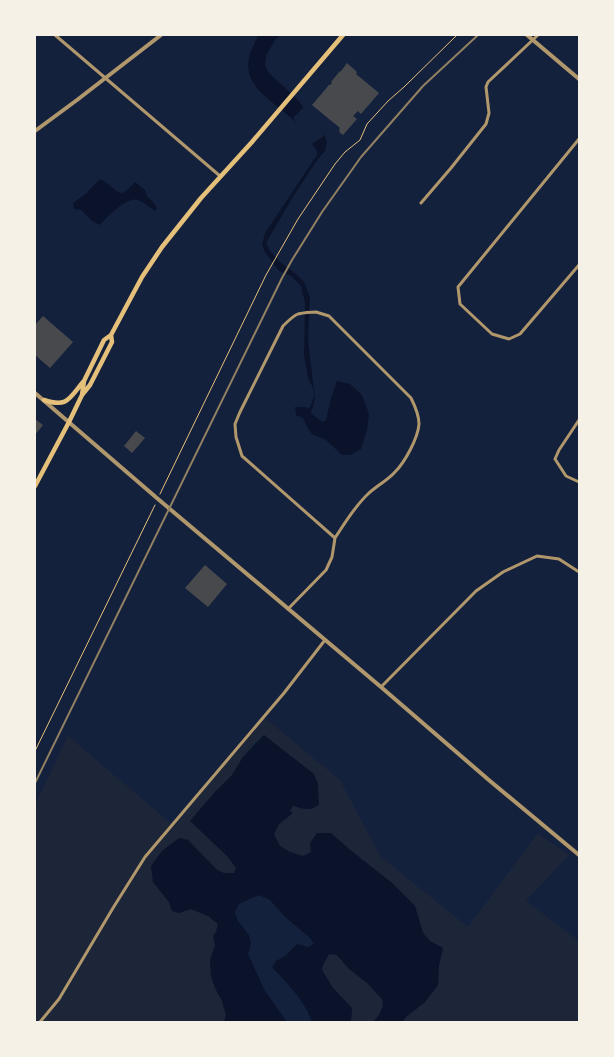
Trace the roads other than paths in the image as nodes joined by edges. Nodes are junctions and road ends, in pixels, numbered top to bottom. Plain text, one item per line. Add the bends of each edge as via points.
1 (55, 35) edge
2 (161, 35) edge
3 (343, 35) edge
4 (527, 35) edge
5 (538, 35) edge
6 (532, 40) junction
7 (106, 78) junction
8 (579, 79) edge
9 (35, 131) edge
10 (579, 139) edge
11 (220, 176) junction
12 (420, 203) dead end
13 (579, 264) edge
14 (111, 335) junction
15 (84, 381) junction
16 (35, 392) edge
17 (82, 396) junction
18 (44, 400) junction
19 (579, 420) edge
20 (69, 422) junction
21 (579, 482) edge
22 (35, 486) edge
23 (335, 538) junction
24 (579, 572) edge
25 (288, 609) junction
26 (325, 640) junction
27 (381, 687) junction
28 (579, 855) edge
29 (40, 1022) edge

1 - 7 street
2 - 7 street
3 - 11 main road
4 - 6 street
5 - 6 street
6 - 8 street
6 - 12 street via 488,82 490,113 486,124
7 - 9 street
7 - 11 street
10 - 13 street via 458,287 460,304 492,334 509,338 520,334
11 - 14 main road via 162,247
14 - 15 main road via 104,340
14 - 17 main road via 112,342
15 - 17 main road
15 - 18 main road via 67,401 58,404
16 - 18 street
17 - 20 main road
18 - 20 street
19 - 21 street via 555,459 566,476
20 - 22 main road
20 - 25 street
23 - 23 street via 242,456 236,437 235,424 240,412 283,326 300,312 329,316 411,398 419,424 415,440 396,472 358,504
23 - 25 street via 326,570
24 - 27 street via 559,560 538,556 503,572 476,591
25 - 26 street
26 - 27 street
26 - 29 street via 146,857 59,999
27 - 28 street

